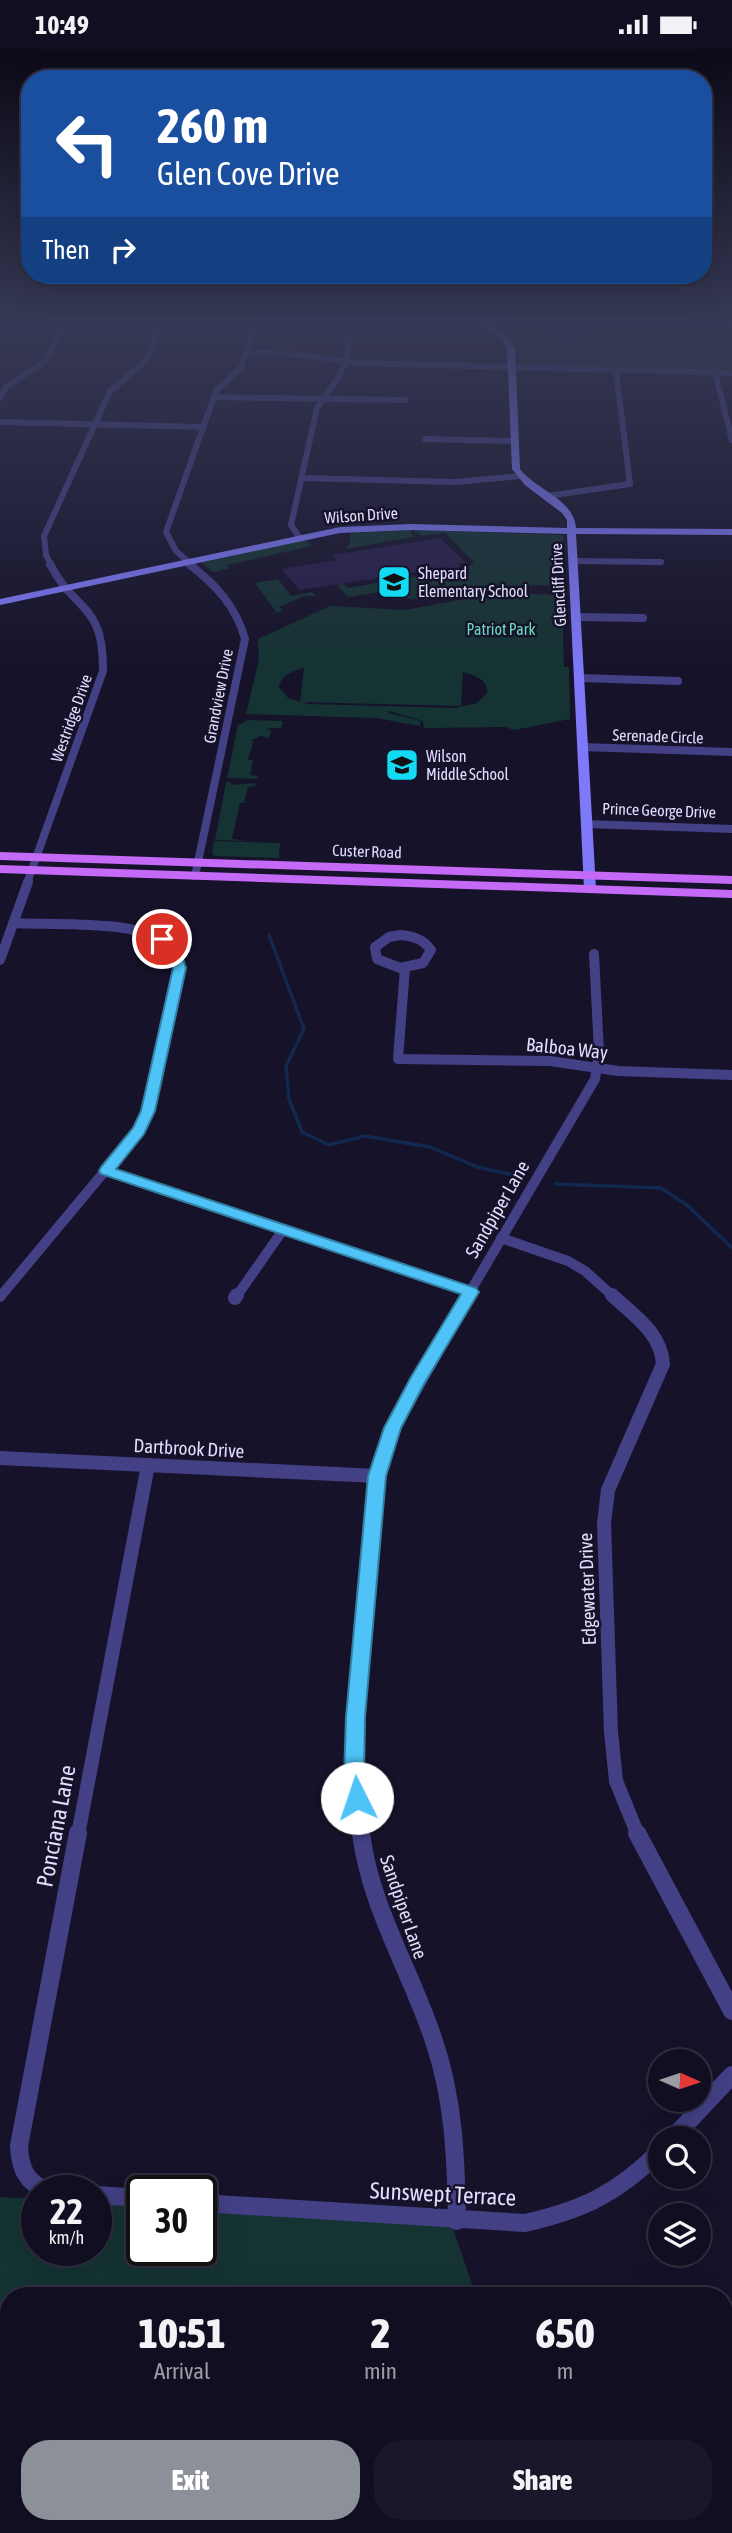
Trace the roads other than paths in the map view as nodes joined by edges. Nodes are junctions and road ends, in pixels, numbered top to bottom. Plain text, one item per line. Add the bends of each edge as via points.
1 (89, 436) edge
2 (201, 436) edge
3 (311, 436) edge
4 (513, 436) edge
5 (624, 436) edge
6 (425, 439) dead end
7 (513, 441) junction
8 (521, 476) junction
9 (302, 478) junction
10 (547, 496) junction
11 (572, 531) junction
12 (732, 532) edge
13 (299, 537) junction
14 (186, 561) junction
15 (573, 561) junction
16 (661, 562) dead end
17 (68, 587) junction
18 (0, 601) edge
19 (575, 617) junction
20 (643, 618) dead end
21 (579, 678) junction
22 (678, 681) dead end
23 (582, 747) junction
24 (732, 752) edge
25 (586, 824) junction
26 (732, 829) edge
27 (0, 856) edge
28 (35, 864) junction
29 (0, 869) edge
30 (197, 869) junction
31 (732, 880) edge
32 (589, 882) junction
33 (732, 894) edge
34 (13, 923) junction
35 (594, 954) dead end
36 (0, 960) edge
37 (405, 968) junction
38 (598, 1068) junction
39 (732, 1075) edge
40 (106, 1171) junction
41 (283, 1230) junction
42 (501, 1238) junction
43 (471, 1292) junction
44 (0, 1297) edge
45 (234, 1298) dead end
46 (0, 1458) edge
47 (148, 1465) junction
48 (377, 1476) junction
49 (732, 2011) edge
50 (732, 2075) edge
51 (684, 2126) edge
52 (648, 2164) edge
53 (26, 2175) edge
54 (217, 2204) edge
55 (457, 2221) junction

1 - 17 street, Westridge Drive via 44,536 47,561
2 - 14 street, Grandview Drive via 166,532 167,540
3 - 9 street
4 - 7 street
5 - 10 street via 630,484
6 - 7 street
7 - 8 street via 514,463
8 - 9 street via 455,482
8 - 10 street, Glencliff Drive
9 - 13 street via 291,525
10 - 11 street, Glencliff Drive via 567,513
11 - 12 street, Wilson Drive
11 - 13 street, Wilson Drive via 383,527
11 - 15 street, Glencliff Drive
13 - 14 street, Wilson Drive
14 - 17 street, Wilson Drive
14 - 30 street, Grandview Drive via 222,593 245,639
15 - 16 street
15 - 19 street, Glencliff Drive
17 - 18 street, Wilson Drive
17 - 28 street, Westridge Drive via 98,623 105,658
19 - 20 street
19 - 21 street, Glencliff Drive
21 - 22 street
21 - 23 street, Glencliff Drive
23 - 24 street, Serenade Circle
23 - 25 street, Glencliff Drive
25 - 26 street, Prince George Drive
25 - 32 street, Glencliff Drive
27 - 28 main road, Custer Road
28 - 29 main road, Custer Road
28 - 30 main road, Custer Road
28 - 34 street, Westridge Drive
30 - 32 main road, Custer Road
31 - 32 main road, Custer Road
32 - 33 main road, Custer Road
34 - 36 street, Westridge Drive
34 - 40 street via 131,928 162,939 176,954 180,968 148,1111 139,1130
35 - 38 street
37 - 37 street via 425,963 431,950 428,944 400,935 376,947 377,959
37 - 38 street, Balboa Way via 398,1059 550,1061
38 - 39 street, Balboa Way
38 - 42 street, Sandpiper Lane
40 - 41 street
40 - 44 street
41 - 43 street
41 - 45 street
42 - 43 street, Sandpiper Lane
42 - 49 street, Edgewater Drive via 584,1271 651,1331 662,1351 663,1364 608,1490 604,1523 612,1744 616,1780 631,1822
43 - 48 street, Sandpiper Lane via 417,1381 393,1428
46 - 47 street, Dartbrook Drive
47 - 48 street, Dartbrook Drive
47 - 53 street, Ponciana Lane via 19,2146
48 - 55 street, Sandpiper Lane via 354,1777 362,1840 380,1908 434,2040 448,2090 456,2143
50 - 51 street
52 - 55 street, Sunswept Terrace via 612,2194 571,2214 526,2223
54 - 55 street, Sunswept Terrace

